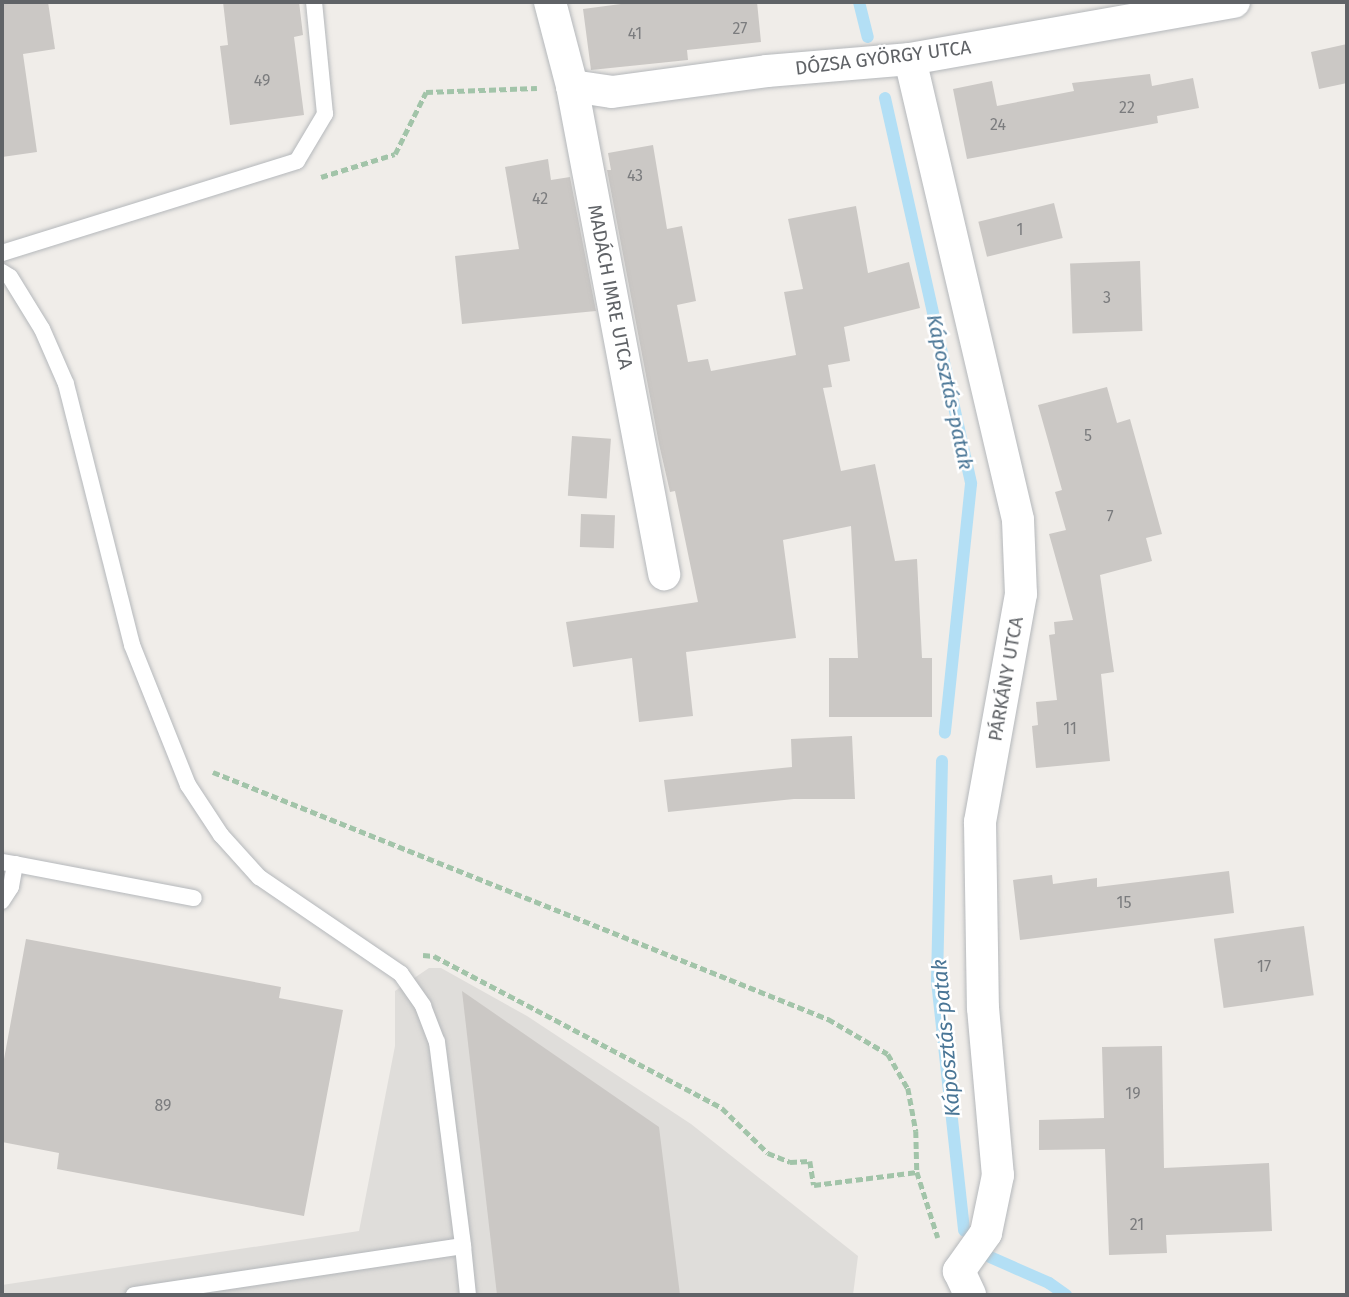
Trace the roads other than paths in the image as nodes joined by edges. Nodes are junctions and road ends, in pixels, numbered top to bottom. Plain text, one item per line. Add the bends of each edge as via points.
1 (314, 2) edge
2 (550, 2) edge
3 (1234, 2) edge
4 (910, 58) junction
5 (572, 86) junction
6 (2, 253) edge
7 (2, 272) edge
8 (664, 574) dead end
9 (9, 863) edge
10 (194, 898) dead end
11 (2, 901) edge
12 (463, 1247) junction
13 (964, 1283) edge
14 (134, 1295) edge
15 (468, 1295) edge

1 - 6 lane via 325,114 297,160
2 - 5 street, MADÁCH IMRE UTCA
3 - 4 street, DÓZSA GYÖRGY UTCA
4 - 5 street, DÓZSA GYÖRGY UTCA via 612,92
4 - 13 street, PÁRKÁNY UTCA via 1019,532 1021,594 980,822 983,1008 998,1175 986,1233
5 - 8 street, MADÁCH IMRE UTCA
7 - 12 lane via 10,277 42,329 66,384 132,645 181,768 221,835 259,877 370,949 401,974 422,1006 438,1042
9 - 10 lane
9 - 11 lane via 11,887
12 - 14 lane
12 - 15 lane

